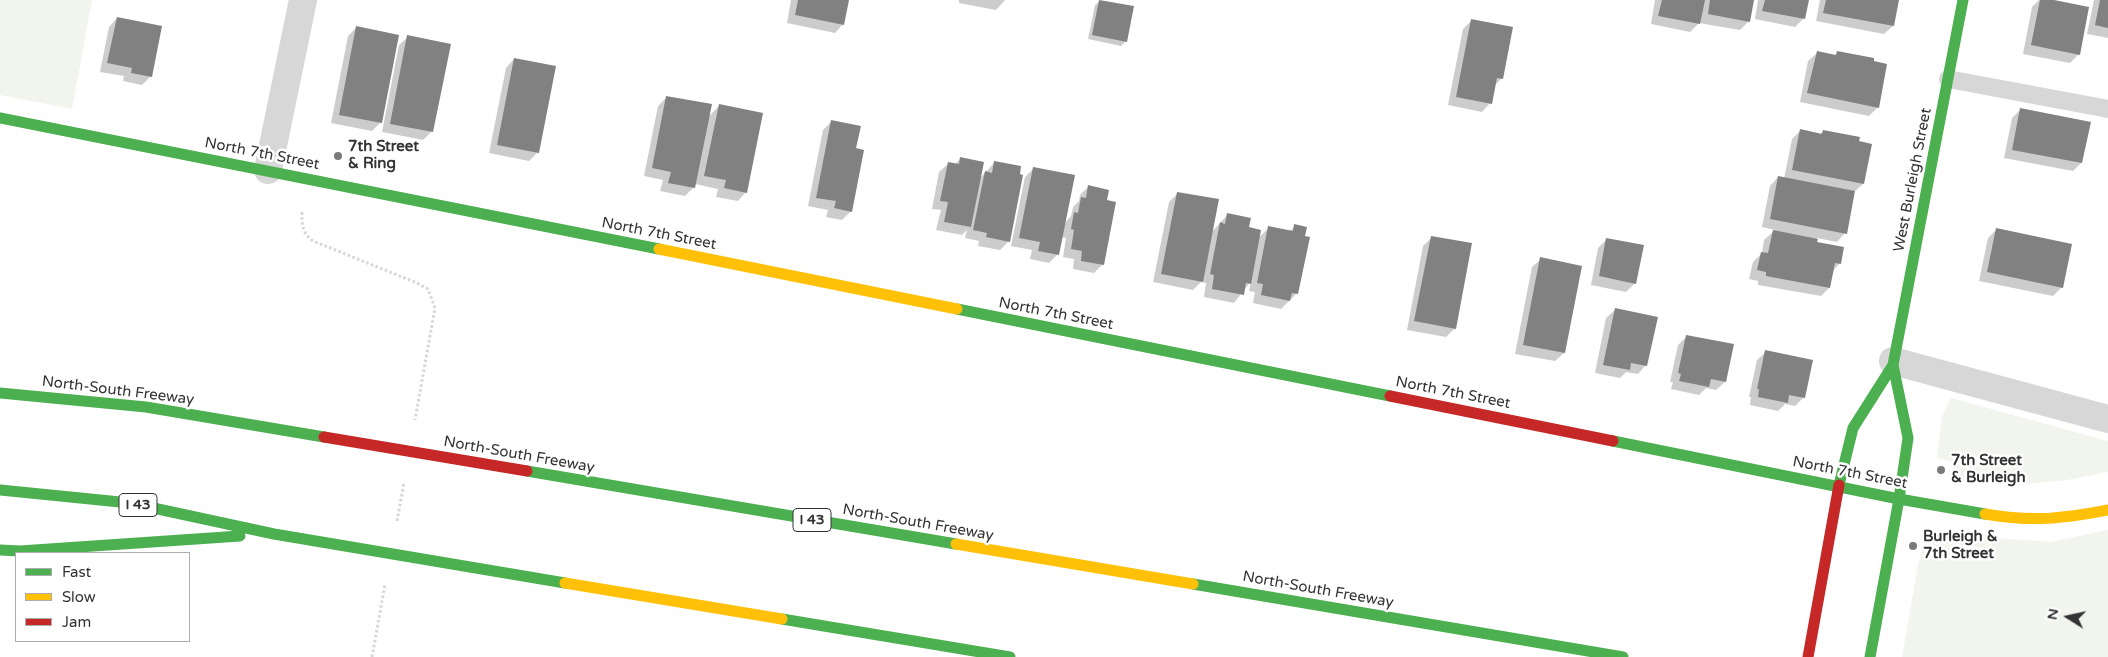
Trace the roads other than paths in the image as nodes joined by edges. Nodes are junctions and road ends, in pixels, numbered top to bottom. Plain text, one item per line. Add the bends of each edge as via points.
1 (303, 0) edge
2 (1963, 0) edge
3 (1948, 79) junction
4 (2108, 109) edge
5 (0, 118) edge
6 (268, 170) junction
7 (1893, 363) junction
8 (0, 393) edge
9 (2108, 419) edge
10 (1840, 487) junction
11 (0, 490) edge
12 (1899, 499) junction
13 (2108, 510) edge
14 (274, 534) junction
15 (0, 550) edge
16 (1010, 657) edge
17 (1623, 657) edge
18 (1808, 657) edge
19 (1870, 657) edge

1 - 6 street
2 - 3 main road, West Burleigh Street
3 - 4 lane
3 - 7 main road, West Burleigh Street
5 - 6 main road, North 7th Street
6 - 10 main road, North 7th Street
7 - 9 street
7 - 10 main road, West Burleigh Street via 1854,428
7 - 12 main road, West Burleigh Street via 1908,438
8 - 17 main road, North-South Freeway / I 43 via 146,408
10 - 12 main road, North 7th Street
10 - 18 main road, West Burleigh Street
11 - 14 main road, I 43 via 130,503
12 - 13 main road, North 7th Street via 2038,520
12 - 19 main road, West Burleigh Street
14 - 15 main road
14 - 16 main road, I 43

